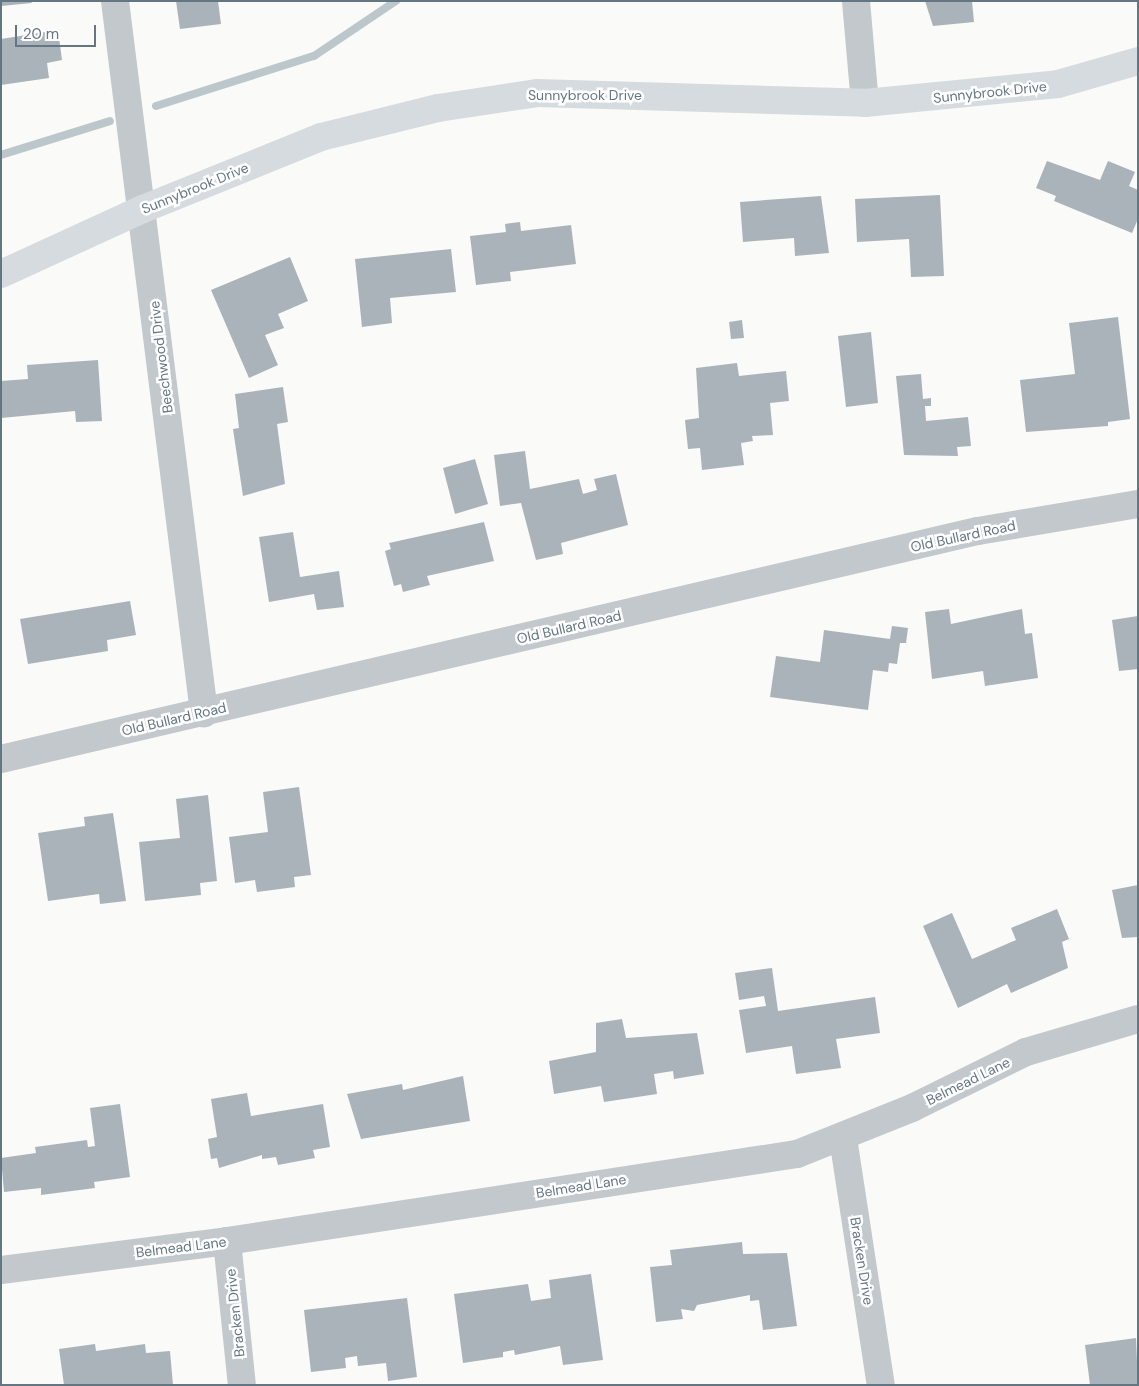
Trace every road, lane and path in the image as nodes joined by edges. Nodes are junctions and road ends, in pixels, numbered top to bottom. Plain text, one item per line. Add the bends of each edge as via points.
1 (115, 1) edge
2 (856, 1) edge
3 (1138, 62) edge
4 (865, 103) junction
5 (143, 209) junction
6 (1, 274) edge
7 (1138, 504) edge
8 (204, 713) junction
9 (1, 759) edge
10 (1138, 1019) edge
11 (842, 1138) junction
12 (227, 1241) junction
13 (1, 1270) edge
14 (242, 1385) edge
15 (880, 1385) edge

1 - 5 street, Beechwood Drive
2 - 4 street
3 - 4 main road, Sunnybrook Drive via 1058,84
4 - 5 main road, Sunnybrook Drive via 537,93 438,108 321,137
5 - 6 main road, Sunnybrook Drive
5 - 8 street, Beechwood Drive
7 - 8 street, Old Bullard Road via 978,531
8 - 9 street, Old Bullard Road
10 - 11 street, Belmead Lane via 1026,1052
11 - 12 street, Belmead Lane via 797,1154
11 - 15 street, Bracken Drive
12 - 13 street, Belmead Lane
12 - 14 street, Bracken Drive

